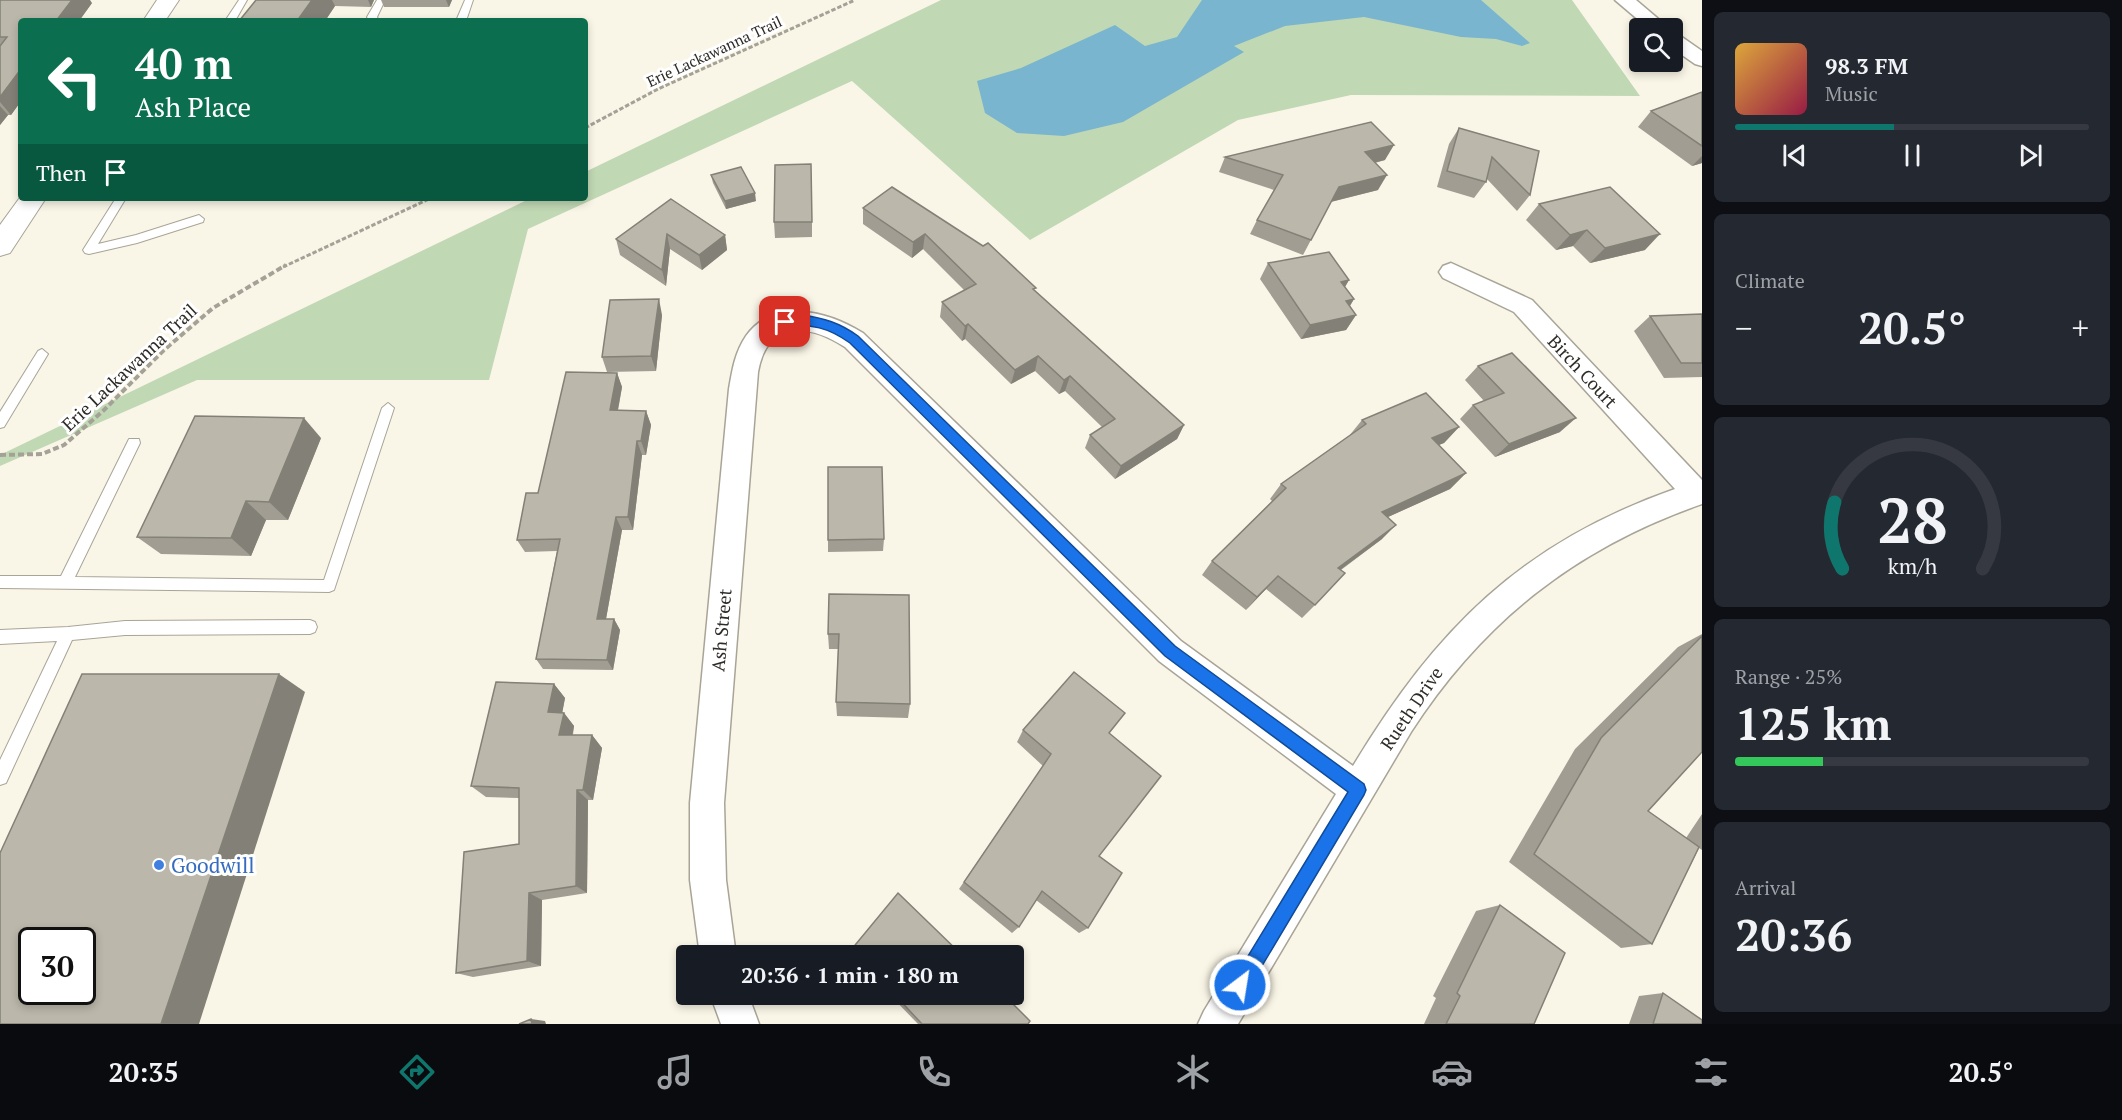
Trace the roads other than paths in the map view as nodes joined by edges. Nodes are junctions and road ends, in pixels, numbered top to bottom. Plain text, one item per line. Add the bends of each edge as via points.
1 (168, 0) edge
2 (243, 0) edge
3 (381, 0) edge
4 (470, 0) edge
5 (1624, 0) edge
6 (156, 18) edge
7 (232, 18) edge
8 (372, 18) edge
9 (462, 18) edge
10 (1646, 18) edge
11 (1683, 47) edge
12 (1702, 60) edge
13 (31, 201) edge
14 (119, 201) edge
15 (199, 219) dead end
16 (0, 246) edge
17 (1452, 272) dead end
18 (42, 354) dead end
19 (388, 408) dead end
20 (2, 416) edge
21 (134, 443) dead end
22 (1700, 493) edge
23 (0, 582) edge
24 (64, 584) junction
25 (310, 627) dead end
26 (68, 634) junction
27 (0, 637) edge
28 (0, 777) edge
29 (1358, 790) junction
30 (716, 945) edge
31 (733, 1005) edge
32 (740, 1024) edge
33 (1217, 1024) edge

1 - 6 main road
2 - 7 lane
3 - 8 lane
4 - 9 lane
5 - 10 street
11 - 12 street
13 - 16 main road
14 - 15 lane via 89,250
17 - 22 street, Birch Court via 1523,306
18 - 20 lane
19 - 24 lane via 328,586
21 - 24 lane
22 - 29 street, Rueth Drive via 1639,514 1574,547 1501,602 1440,665
23 - 24 lane
25 - 26 lane via 125,628
26 - 27 lane
26 - 28 lane
29 - 30 street, Ash Street via 1170,651 854,340 825,323 785,322 765,331 753,346 742,389 706,824 705,855
29 - 33 street, Rueth Drive
31 - 32 street

